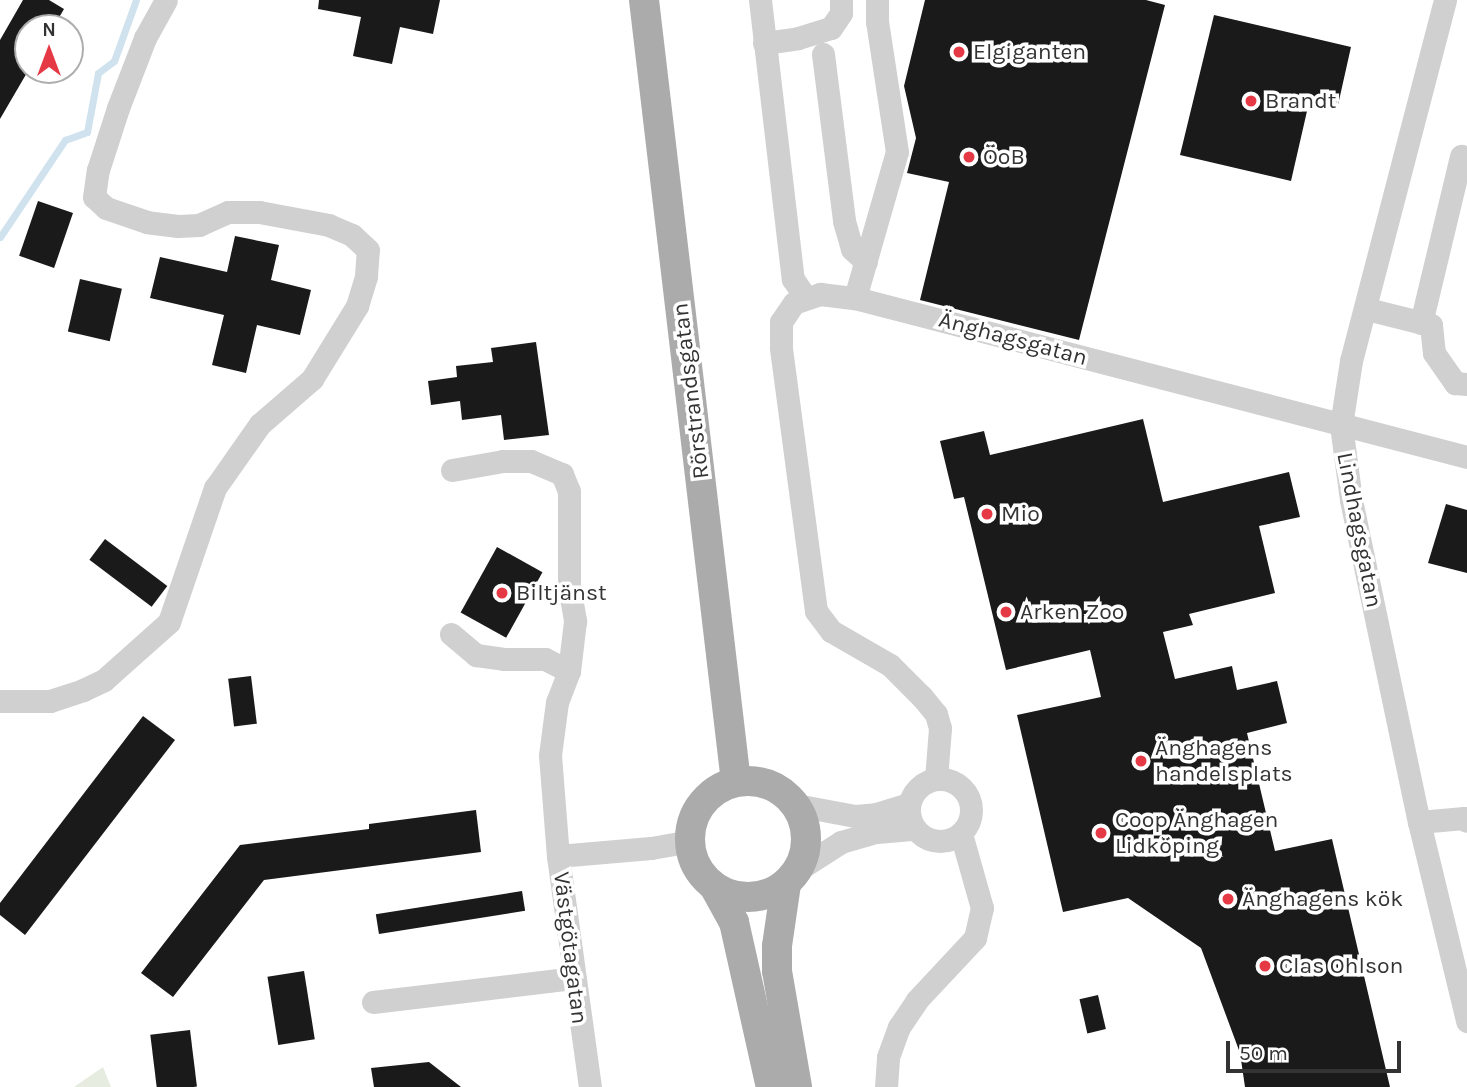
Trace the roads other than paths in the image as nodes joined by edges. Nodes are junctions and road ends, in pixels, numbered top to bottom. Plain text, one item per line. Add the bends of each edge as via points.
1 (166, 0) edge
2 (644, 0) edge
3 (760, 0) edge
4 (841, 0) edge
5 (877, 0) edge
6 (1445, 0) edge
7 (764, 43) junction
8 (823, 54) dead end
9 (1461, 156) dead end
10 (866, 262) junction
11 (805, 297) junction
12 (855, 298) junction
13 (1367, 309) junction
14 (1421, 323) junction
15 (1467, 384) edge
16 (1341, 425) junction
17 (1467, 457) edge
18 (452, 470) dead end
19 (451, 634) dead end
20 (569, 671) junction
21 (0, 701) edge
22 (936, 779) junction
23 (736, 782) junction
24 (909, 804) junction
25 (796, 806) junction
26 (1467, 821) edge
27 (1419, 822) junction
28 (914, 829) junction
29 (961, 834) junction
30 (690, 841) junction
31 (558, 856) junction
32 (793, 877) junction
33 (715, 888) junction
34 (573, 978) junction
35 (373, 1002) dead end
36 (1467, 1021) edge
37 (590, 1087) edge
38 (771, 1087) edge
39 (797, 1087) edge
40 (886, 1087) edge

1 - 21 street via 145,38 118,108 94,197 106,208 147,222 199,225 228,212 259,212 328,225 352,234 368,250 366,276 357,306 312,379 260,424 215,488 169,622 104,680 83,690 50,701
2 - 23 main road, Rörstrandsgatan
3 - 7 street
4 - 7 street via 841,13 831,28
5 - 10 street via 897,152
6 - 13 street, Lindhagsgatan
7 - 11 street via 793,279
8 - 10 street via 844,220 852,248
9 - 14 street
10 - 12 street
11 - 12 street, Änghagsgatan
11 - 22 street via 794,303 781,322 816,611 831,631 890,665 936,714 940,728
12 - 16 street, Änghagsgatan
13 - 14 street
13 - 16 street, Lindhagsgatan via 1351,361
14 - 15 street via 1431,325 1434,353 1455,383
16 - 17 street, Änghagsgatan
16 - 27 street, Lindhagsgatan via 1350,500
18 - 20 street via 531,461 562,474 569,491 569,586 576,621
19 - 20 street via 476,655 545,659
20 - 31 street via 553,726 550,781
22 - 24 street via 923,783
22 - 29 street via 961,786 968,797 969,823
23 - 25 main road via 763,783 787,795
23 - 30 main road via 702,803
24 - 25 street via 855,816
24 - 28 street
25 - 32 main road via 807,837 805,854
26 - 27 street
27 - 36 street, Lindhagsgatan
28 - 29 street via 937,842
28 - 32 street via 877,832 841,842
29 - 40 street via 982,908 975,938 917,1000 899,1027 888,1057
30 - 31 street, Västgötagatan
30 - 33 main road via 693,859
31 - 34 street, Västgötagatan
32 - 33 main road via 770,894 751,898
32 - 39 main road via 777,946 777,971
33 - 38 main road via 734,922
34 - 35 street
34 - 37 street, Västgötagatan

